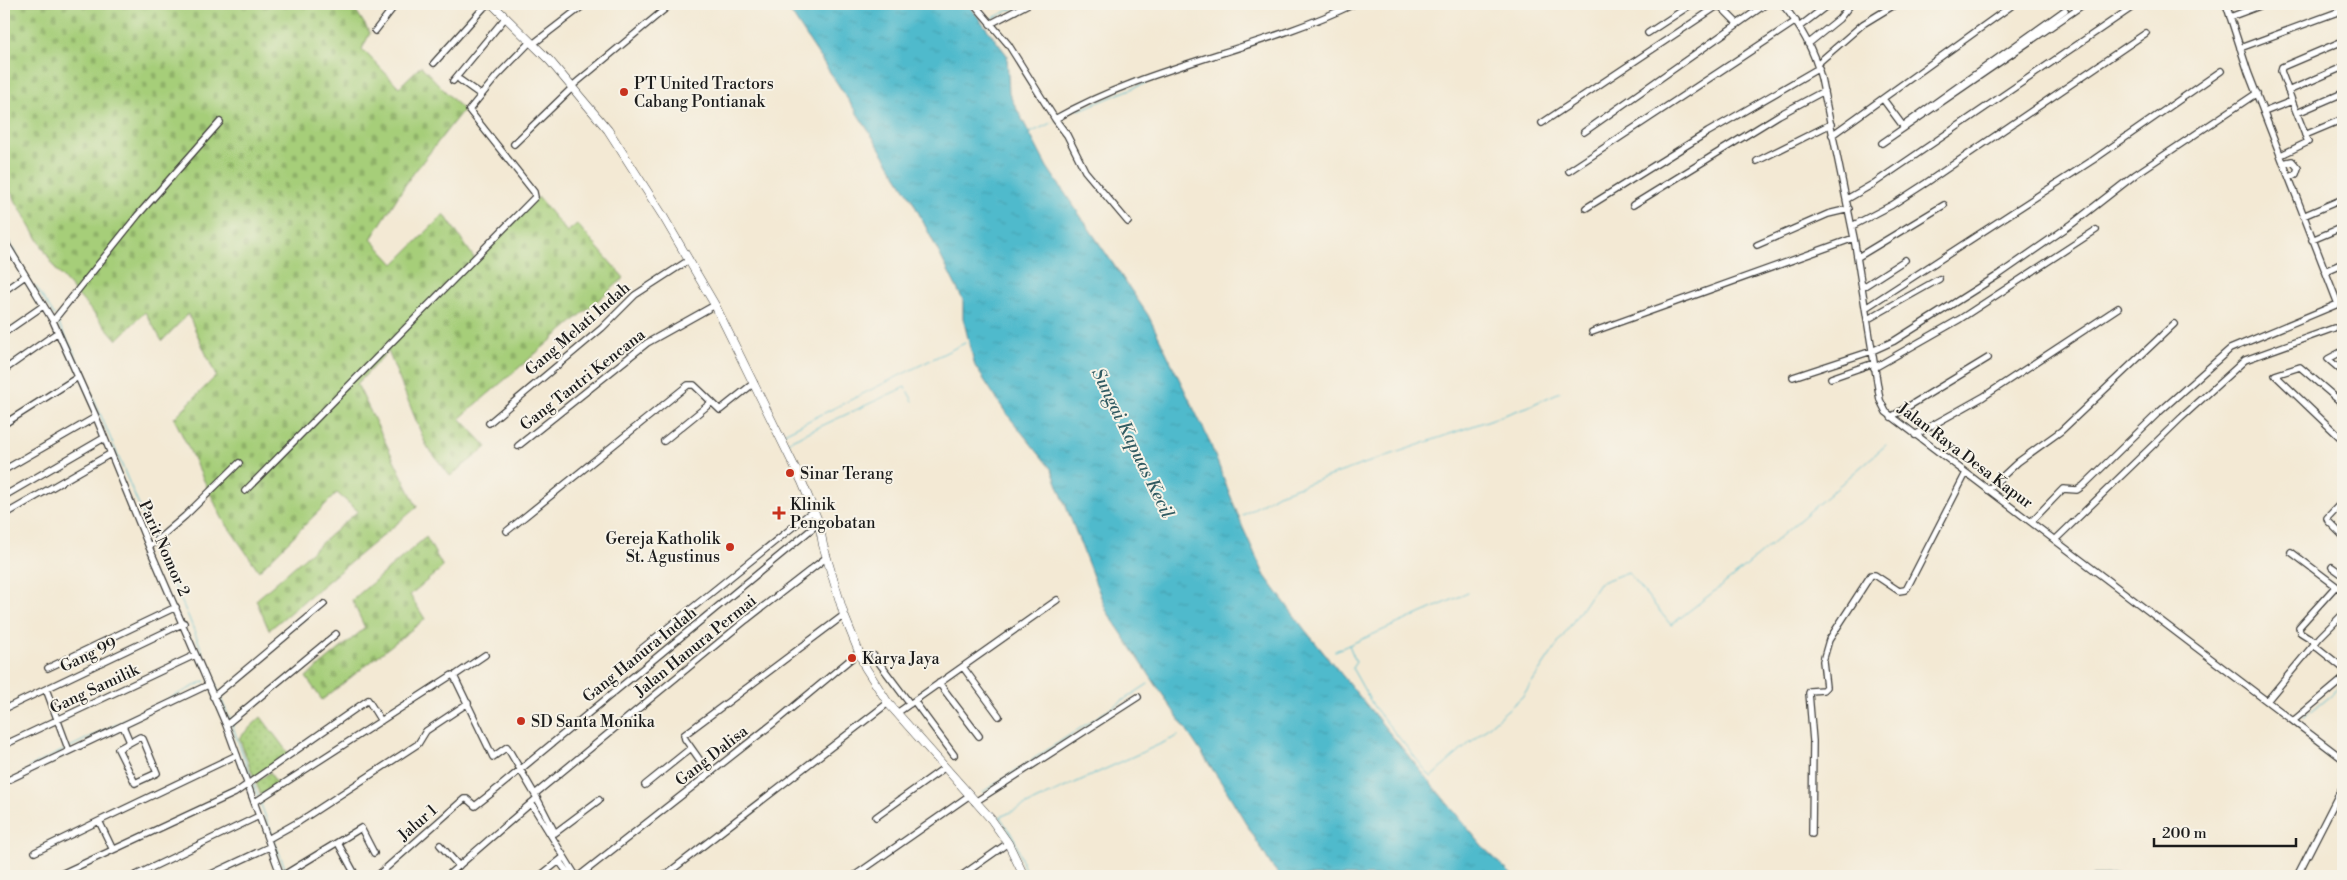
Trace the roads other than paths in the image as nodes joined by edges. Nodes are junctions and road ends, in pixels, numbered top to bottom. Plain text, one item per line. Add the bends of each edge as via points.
1 (396, 4) edge
2 (487, 4) edge
3 (492, 4) edge
4 (585, 4) edge
5 (618, 4) edge
6 (629, 4) edge
7 (671, 4) edge
8 (974, 4) edge
9 (1028, 4) edge
10 (1354, 4) edge
11 (1692, 4) edge
12 (1766, 4) edge
13 (1782, 4) edge
14 (1829, 4) edge
15 (1851, 4) edge
16 (1896, 4) edge
17 (2014, 4) edge
18 (2084, 4) edge
19 (2136, 4) edge
20 (2226, 4) edge
21 (2265, 4) edge
22 (2064, 10) dead end
23 (2343, 10) edge
24 (506, 17) junction
25 (2230, 17) junction
26 (990, 24) junction
27 (1738, 24) junction
28 (1797, 24) junction
29 (375, 31) dead end
30 (1648, 33) dead end
31 (2146, 33) dead end
32 (2343, 41) edge
33 (531, 43) junction
34 (1808, 44) junction
35 (2240, 48) junction
36 (434, 63) dead end
37 (1818, 66) junction
38 (2343, 67) edge
39 (2221, 71) dead end
40 (460, 80) dead end
41 (453, 81) dead end
42 (572, 87) junction
43 (1824, 91) junction
44 (2288, 91) junction
45 (2343, 92) edge
46 (2257, 93) junction
47 (481, 95) junction
48 (1883, 99) junction
49 (2292, 101) junction
50 (2264, 112) junction
51 (2296, 113) junction
52 (1055, 119) junction
53 (2343, 119) edge
54 (220, 122) dead end
55 (1542, 123) dead end
56 (1831, 124) junction
57 (1584, 132) dead end
58 (1832, 134) junction
59 (2305, 135) junction
60 (514, 144) dead end
61 (1882, 144) dead end
62 (2280, 155) junction
63 (1757, 161) dead end
64 (2284, 163) junction
65 (1569, 171) dead end
66 (2289, 178) junction
67 (1847, 198) junction
68 (2343, 199) edge
69 (1633, 205) dead end
70 (1944, 205) dead end
71 (1586, 208) dead end
72 (1849, 209) junction
73 (2303, 216) junction
74 (1128, 222) dead end
75 (1852, 226) junction
76 (2343, 227) edge
77 (2096, 230) dead end
78 (1854, 238) junction
79 (4, 240) edge
80 (2312, 240) junction
81 (1757, 246) dead end
82 (6, 251) edge
83 (1858, 257) junction
84 (689, 260) junction
85 (1905, 260) dead end
86 (2343, 263) edge
87 (2325, 271) junction
88 (25, 276) junction
89 (1938, 278) dead end
90 (1863, 287) junction
91 (4, 291) edge
92 (715, 305) junction
93 (43, 306) junction
94 (1867, 307) junction
95 (2118, 308) dead end
96 (1868, 319) junction
97 (53, 320) junction
98 (2174, 324) dead end
99 (2334, 328) dead end
100 (58, 332) junction
101 (1592, 332) dead end
102 (4, 333) edge
103 (1872, 351) junction
104 (2343, 351) edge
105 (1988, 358) dead end
106 (1874, 365) junction
107 (4, 370) edge
108 (2343, 372) edge
109 (78, 377) junction
110 (1793, 377) dead end
111 (1831, 378) dead end
112 (754, 383) junction
113 (712, 402) junction
114 (2343, 404) edge
115 (96, 417) junction
116 (1891, 417) junction
117 (489, 423) dead end
118 (4, 424) edge
119 (1915, 435) junction
120 (104, 438) junction
121 (2343, 440) edge
122 (664, 441) dead end
123 (518, 446) dead end
124 (110, 454) junction
125 (239, 463) dead end
126 (4, 470) edge
127 (1966, 474) junction
128 (1988, 490) junction
129 (245, 491) dead end
130 (4, 496) edge
131 (2343, 501) edge
132 (814, 510) junction
133 (4, 515) edge
134 (2031, 522) junction
135 (819, 524) junction
136 (507, 531) dead end
137 (2343, 536) edge
138 (2055, 540) junction
139 (149, 547) junction
140 (2291, 552) dead end
141 (827, 557) junction
142 (2332, 566) dead end
143 (2343, 575) edge
144 (2336, 586) junction
145 (2343, 591) edge
146 (1057, 600) dead end
147 (324, 604) dead end
148 (176, 607) junction
149 (2343, 614) edge
150 (844, 615) junction
151 (184, 624) junction
152 (336, 634) dead end
153 (2315, 644) junction
154 (640, 650) dead end
155 (858, 653) junction
156 (195, 655) junction
157 (485, 655) dead end
158 (874, 656) dead end
159 (963, 667) junction
160 (48, 668) dead end
161 (2343, 668) edge
162 (454, 676) junction
163 (2343, 679) edge
164 (940, 683) junction
165 (208, 685) junction
166 (46, 689) junction
167 (213, 696) junction
168 (1138, 697) dead end
169 (2267, 701) junction
170 (468, 703) junction
171 (888, 703) junction
172 (912, 703) junction
173 (4, 709) edge
174 (897, 713) junction
175 (999, 716) dead end
176 (57, 720) junction
177 (381, 721) junction
178 (2293, 721) junction
179 (226, 725) junction
180 (123, 726) junction
181 (979, 736) dead end
182 (130, 742) junction
183 (4, 745) edge
184 (691, 748) junction
185 (69, 751) junction
186 (237, 755) junction
187 (954, 755) dead end
188 (2342, 756) edge
189 (520, 768) junction
190 (944, 768) junction
191 (710, 773) junction
192 (4, 782) edge
193 (248, 785) junction
194 (645, 785) dead end
195 (2343, 786) edge
196 (970, 795) junction
197 (536, 796) junction
198 (599, 800) dead end
199 (255, 802) junction
200 (975, 802) junction
201 (531, 803) junction
202 (476, 805) joint
203 (259, 816) junction
204 (876, 816) dead end
205 (99, 821) junction
206 (1812, 834) dead end
207 (268, 839) junction
208 (338, 843) junction
209 (1008, 843) junction
210 (440, 845) dead end
211 (269, 847) junction
212 (113, 850) junction
213 (35, 852) dead end
214 (374, 853) dead end
215 (561, 859) junction
216 (456, 868) junction
217 (57, 876) edge
218 (134, 876) edge
219 (207, 876) edge
220 (281, 876) edge
221 (356, 876) edge
222 (377, 876) edge
223 (447, 876) edge
224 (458, 876) edge
225 (540, 876) edge
226 (570, 876) edge
227 (577, 876) edge
228 (664, 876) edge
229 (854, 876) edge
230 (960, 876) edge
231 (1024, 876) edge
232 (2297, 876) edge

1 - 29 street
2 - 36 street
3 - 24 main road
4 - 33 street
5 - 6 street
7 - 42 street
8 - 26 street
9 - 26 street
10 - 52 street via 1301,27 1165,72
11 - 30 street
12 - 27 street
13 - 28 street, Jalan Raya Desa Kapur
14 - 28 street
15 - 34 street via 1839,19
16 - 37 street via 1863,24
17 - 48 street
18 - 61 street
19 - 67 street via 1873,184
20 - 25 street
21 - 25 street
22 - 48 street via 1903,126
23 - 35 street
24 - 33 main road
24 - 41 street
25 - 35 street
26 - 52 street via 1008,44
27 - 55 street via 1719,5
27 - 57 street
28 - 34 street, Jalan Raya Desa Kapur
28 - 65 street
31 - 75 street via 1926,183
32 - 44 street via 2282,67
33 - 42 main road
33 - 47 street
34 - 37 street, Jalan Raya Desa Kapur
35 - 46 street
37 - 43 street, Jalan Raya Desa Kapur
37 - 71 street
38 - 44 street
39 - 94 street via 2093,160
40 - 47 street
42 - 60 street
42 - 84 main road via 617,143
43 - 56 street, Jalan Raya Desa Kapur
43 - 69 street
44 - 49 street
45 - 51 street
46 - 50 street
46 - 103 street via 2136,174 2000,274 1894,341
47 - 129 street via 469,110 535,197
48 - 58 street
49 - 50 street
49 - 51 street
50 - 62 street
51 - 59 street
52 - 74 street via 1067,135 1085,172
53 - 59 street
54 - 97 street via 138,215
56 - 58 street, Jalan Raya Desa Kapur
56 - 63 street
58 - 67 street, Jalan Raya Desa Kapur
59 - 62 street via 2307,143
62 - 64 street
64 - 66 street
64 - 66 street via 2292,161 2297,166 2296,174
66 - 73 street
67 - 72 street, Jalan Raya Desa Kapur
68 - 73 street
70 - 83 street
72 - 75 street, Jalan Raya Desa Kapur
72 - 81 street via 1828,214
73 - 80 street
75 - 78 street, Jalan Raya Desa Kapur
76 - 80 street
77 - 106 street via 1960,319
78 - 83 street, Jalan Raya Desa Kapur
78 - 101 street
79 - 82 street, Parit Nomor 2
80 - 87 street
82 - 88 street, Parit Nomor 2
83 - 90 street, Jalan Raya Desa Kapur
84 - 92 main road
84 - 117 street, Gang Melati Indah via 635,295 602,328
85 - 90 street
86 - 87 street
87 - 134 street via 2338,299 2337,305 2230,349 2083,486 2077,490 2063,490
88 - 91 street
88 - 93 street, Parit Nomor 2
89 - 96 street
90 - 94 street, Jalan Raya Desa Kapur
92 - 112 main road
92 - 123 street, Gang Tantri Kencana via 647,343
93 - 97 street, Parit Nomor 2
93 - 102 street
94 - 96 street, Jalan Raya Desa Kapur
95 - 119 street via 1990,392
96 - 103 street, Jalan Raya Desa Kapur
97 - 100 street, Parit Nomor 2
98 - 128 street via 2061,431 2018,462
99 - 138 street via 2245,360
100 - 107 street
100 - 109 street, Parit Nomor 2
103 - 106 street, Jalan Raya Desa Kapur
103 - 110 street
104 - 108 street via 2328,359
105 - 116 street
106 - 111 street
106 - 116 street, Jalan Raya Desa Kapur via 1880,400
109 - 115 street, Parit Nomor 2
109 - 118 street
112 - 113 street via 722,410
112 - 132 main road
113 - 122 street
113 - 136 street via 694,384 688,384
114 - 121 street via 2300,367 2276,374
115 - 120 street, Parit Nomor 2
115 - 126 street
116 - 119 street, Jalan Raya Desa Kapur
119 - 127 street, Jalan Raya Desa Kapur
120 - 124 street, Parit Nomor 2
120 - 130 street
124 - 133 street
124 - 139 street, Parit Nomor 2
125 - 139 street
127 - 128 street, Jalan Raya Desa Kapur
127 - 206 street via 1908,588 1899,591 1871,575 1829,640 1823,661 1826,687 1808,693 1812,741
128 - 134 street, Jalan Raya Desa Kapur
131 - 137 street via 2327,520
132 - 135 main road
132 - 154 street
134 - 138 street, Jalan Raya Desa Kapur
135 - 141 main road
135 - 189 street, Gang Hanura Indah
138 - 169 street, Jalan Raya Desa Kapur
139 - 148 street, Parit Nomor 2
140 - 144 street
141 - 150 main road
141 - 197 street, Jalan Hanura Permai via 746,620
142 - 143 street
144 - 145 street
144 - 153 street via 2299,627 2300,632
146 - 159 street
147 - 167 street
148 - 151 street, Parit Nomor 2
148 - 160 street
149 - 153 street
150 - 155 main road
150 - 184 street via 684,735
151 - 156 street, Parit Nomor 2
151 - 166 street, Gang 99
152 - 179 street
153 - 161 street
153 - 169 street
155 - 171 main road
155 - 191 street, Gang Dalisa
156 - 165 street, Parit Nomor 2
156 - 176 street, Gang Samilik
157 - 162 street
158 - 172 street
159 - 164 street
159 - 175 street
162 - 170 street
162 - 177 street
163 - 178 street
164 - 172 street
164 - 181 street
165 - 167 street, Parit Nomor 2
165 - 180 street
166 - 173 street, Gang 99
166 - 176 street
167 - 179 street, Parit Nomor 2
168 - 200 street
169 - 178 street, Jalan Raya Desa Kapur
170 - 189 street via 493,757 507,747
170 - 207 street via 426,731 418,744
171 - 174 main road
171 - 228 street
172 - 174 street
172 - 187 street
174 - 190 main road
176 - 183 street, Gang Samilik
176 - 185 street
177 - 193 street via 368,700
177 - 199 street
178 - 188 street, Jalan Raya Desa Kapur
179 - 186 street, Parit Nomor 2
180 - 182 street
180 - 185 street
182 - 182 street via 142,737 157,771 136,783 118,749
184 - 191 street
184 - 194 street
185 - 192 street
186 - 193 street, Parit Nomor 2
186 - 205 street
189 - 197 street
189 - 202 street, Gang Hanura Indah
190 - 196 main road
190 - 204 street
191 - 227 street, Gang Dalisa
193 - 199 street, Parit Nomor 2
193 - 212 street
195 - 232 street
196 - 200 main road
196 - 229 street
197 - 198 street via 556,833
197 - 201 street, Jalan Hanura Permai
199 - 203 street, Parit Nomor 2
200 - 209 main road
201 - 215 street
201 - 216 street, Jalan Hanura Permai
202 - 222 street, Jalur 1 via 464,799
203 - 207 street, Parit Nomor 2
203 - 218 street
205 - 212 street
205 - 213 street
207 - 211 street, Parit Nomor 2
208 - 214 street via 360,829
208 - 220 street
208 - 221 street
209 - 230 street
209 - 231 main road
210 - 216 street
211 - 219 street
211 - 220 street, Parit Nomor 2
212 - 217 street
215 - 225 street
215 - 226 street
215 - 227 street
216 - 223 street, Jalan Hanura Permai
216 - 224 street

